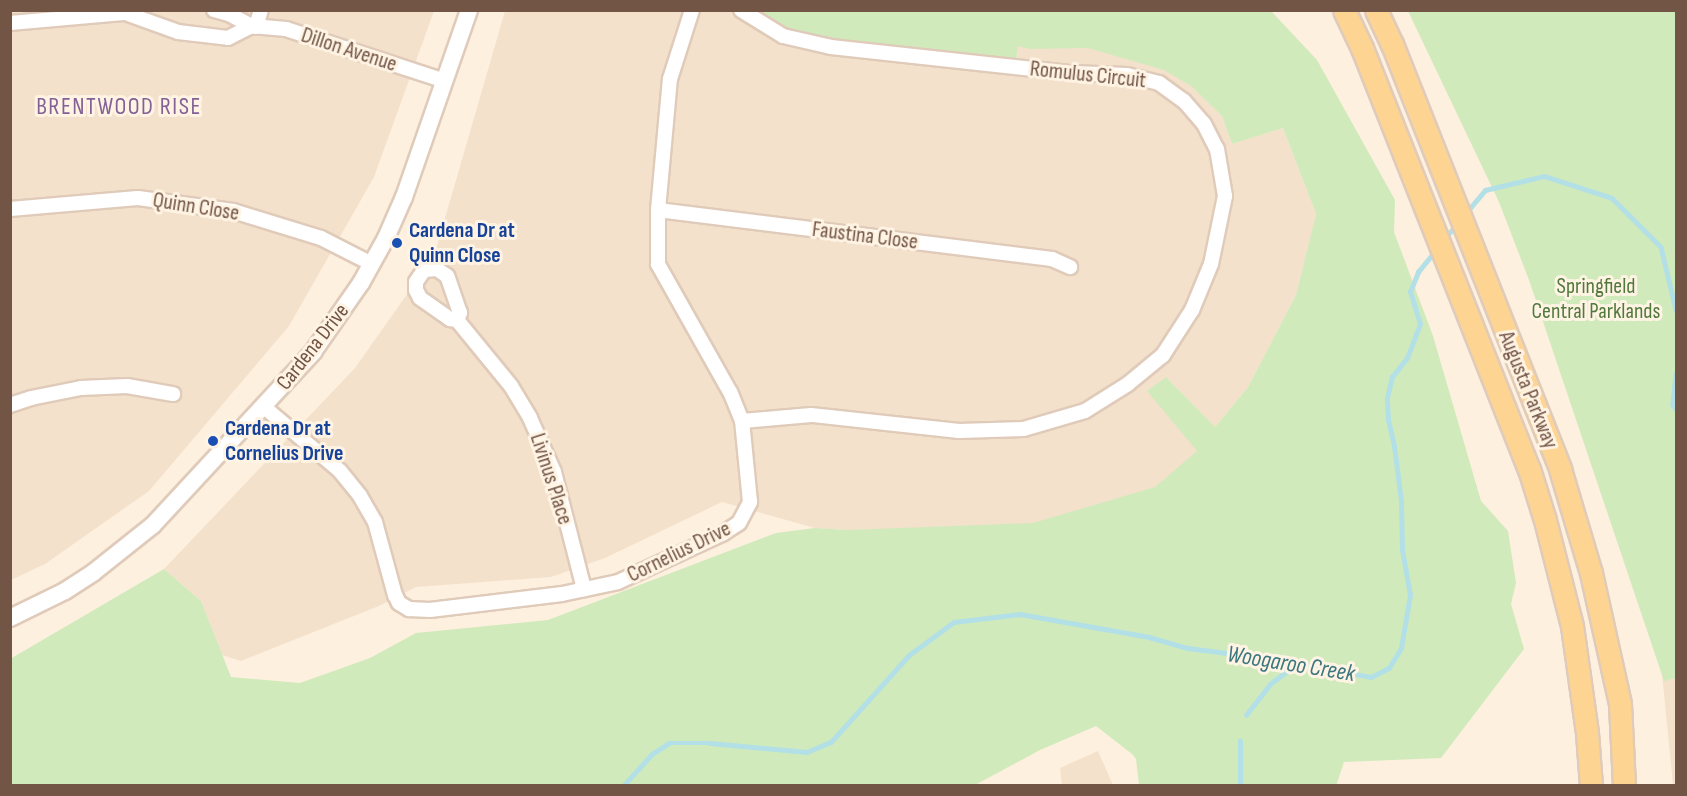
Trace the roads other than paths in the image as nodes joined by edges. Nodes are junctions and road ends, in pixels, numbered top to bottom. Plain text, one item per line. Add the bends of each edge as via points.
1 (214, 10) edge
2 (261, 10) edge
3 (469, 10) edge
4 (692, 10) edge
5 (741, 10) edge
6 (1344, 10) edge
7 (1376, 10) edge
8 (134, 12) edge
9 (91, 13) edge
10 (10, 23) edge
11 (254, 26) junction
12 (445, 81) junction
13 (10, 209) edge
14 (658, 210) junction
15 (372, 264) junction
16 (1070, 267) dead end
17 (457, 320) dead end
18 (173, 394) dead end
19 (10, 405) edge
20 (264, 407) junction
21 (742, 421) junction
22 (584, 589) junction
23 (10, 618) edge
24 (1591, 786) edge
25 (1624, 786) edge

1 - 11 street, Dillon Avenue
2 - 11 street
3 - 12 street, Cardena Drive
4 - 14 street, Cornelius Drive via 670,79
5 - 21 street, Romulus Circuit via 783,36 831,47 1070,73 1127,75 1153,81 1184,101 1204,124 1217,149 1225,196 1211,264 1192,310 1163,355 1128,384 1085,411 1024,429 959,431 811,415
6 - 24 main road, Augusta Parkway via 1529,469 1561,577 1577,656
7 - 25 main road, Augusta Parkway via 1560,470 1591,573 1620,704
8 - 9 street, Dillon Avenue
8 - 11 street, Dillon Avenue via 178,32 228,38
9 - 10 street, Dillon Avenue
11 - 12 street, Dillon Avenue via 286,29
12 - 15 street, Cardena Drive via 404,197
13 - 15 street, Quinn Close via 138,198 233,211 321,238
14 - 16 street, Faustina Close via 1052,259
14 - 21 street, Cornelius Drive via 658,264 730,392
15 - 20 street, Cardena Drive via 329,331
17 - 22 street, Livinus Place via 511,386 547,454
18 - 19 street via 127,386 81,388
20 - 22 street, Cornelius Drive via 340,471 360,496 375,522 399,603 409,609 430,610
20 - 23 street, Cardena Drive via 176,503 127,547 65,591
21 - 22 street, Cornelius Drive via 750,502 739,523 618,582

